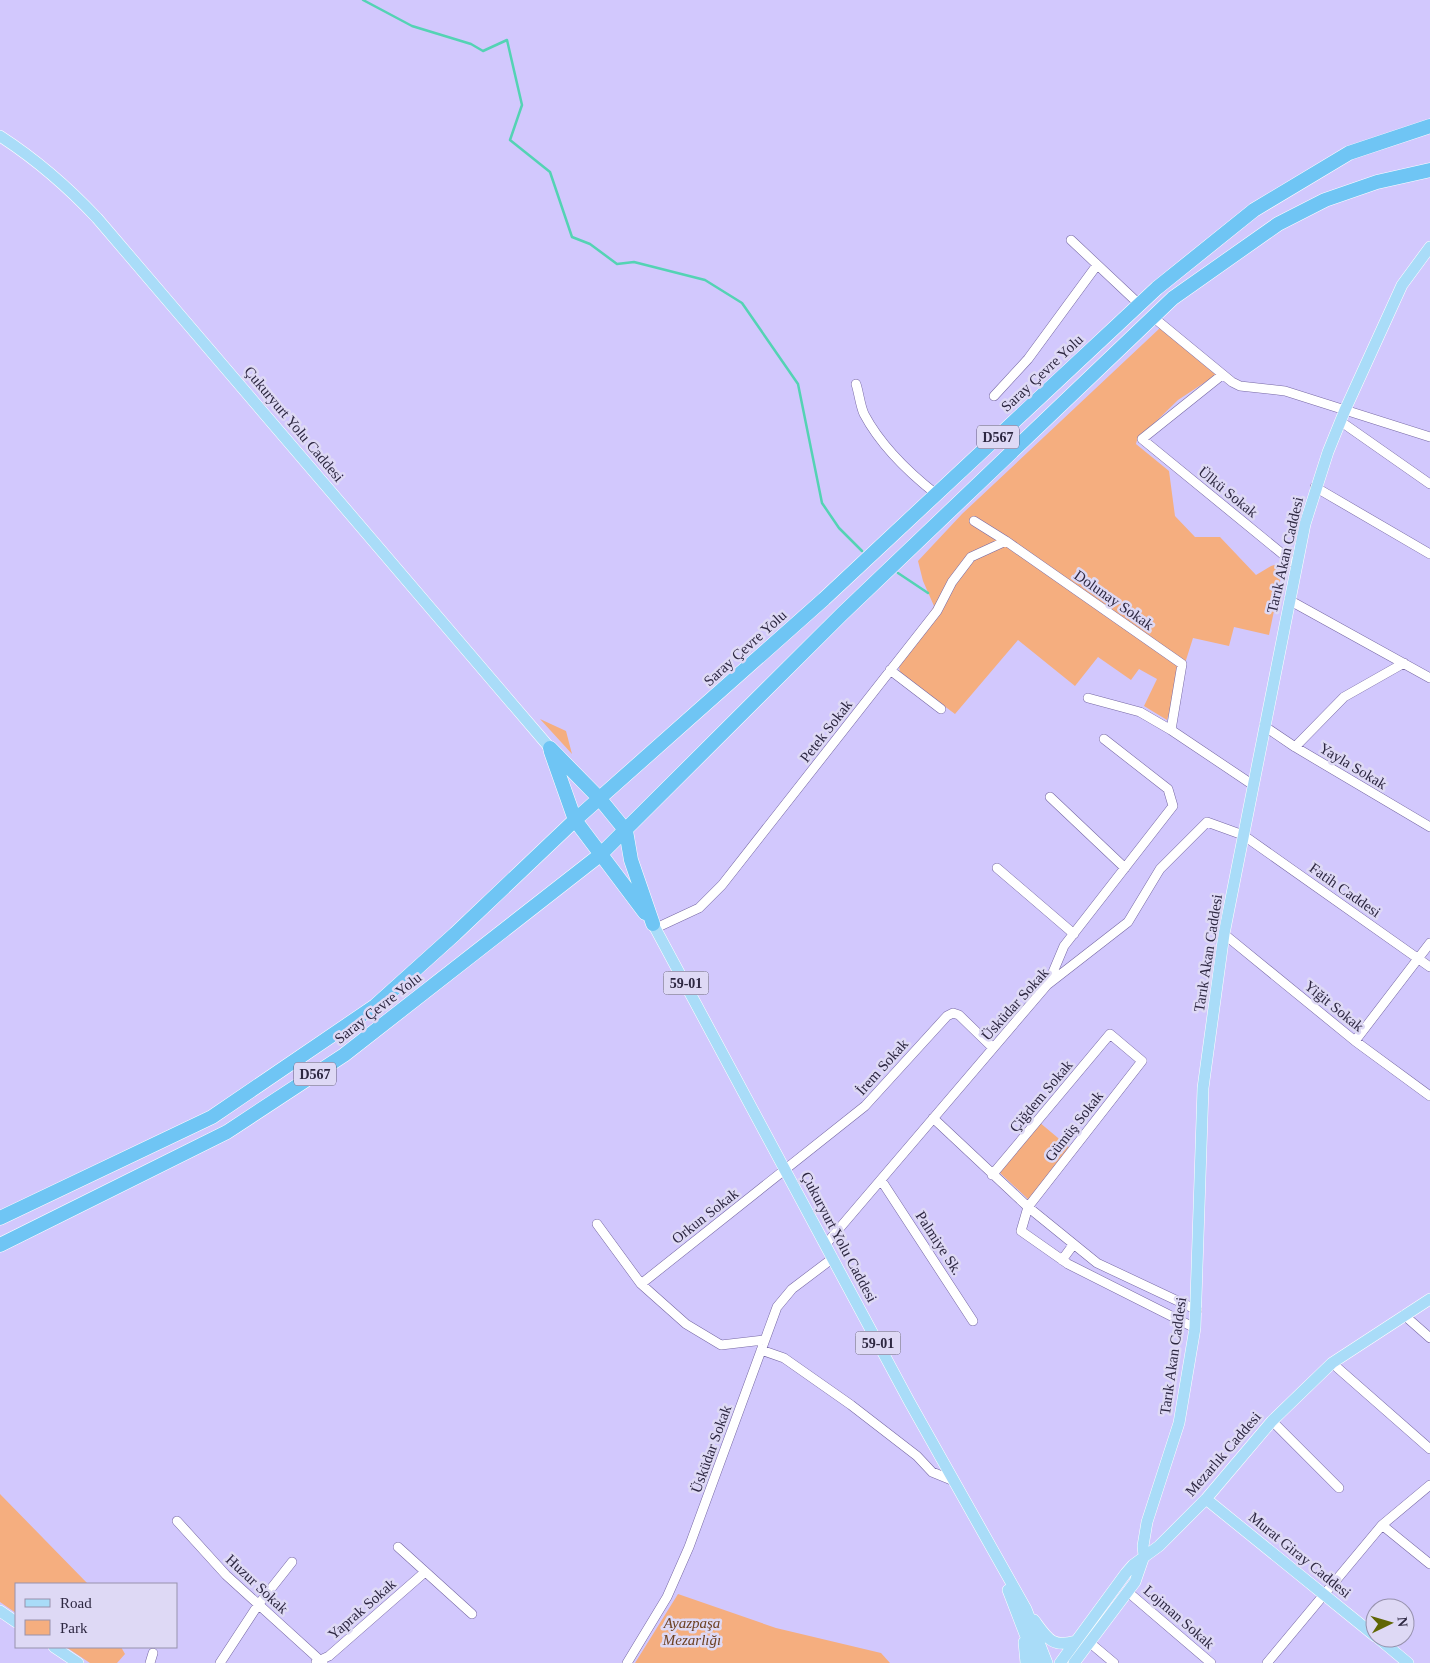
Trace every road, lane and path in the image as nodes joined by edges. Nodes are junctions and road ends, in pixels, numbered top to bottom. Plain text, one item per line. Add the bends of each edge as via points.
1 (1430, 126) edge
2 (0, 136) edge
3 (1430, 170) edge
4 (1071, 240) dead end
5 (1430, 247) edge
6 (1097, 265) junction
7 (1140, 304) junction
8 (1153, 317) junction
9 (1222, 374) junction
10 (856, 384) dead end
11 (994, 396) dead end
12 (1345, 410) junction
13 (1340, 421) junction
14 (1430, 437) edge
15 (1430, 484) edge
16 (1315, 488) junction
17 (936, 494) junction
18 (974, 521) dead end
19 (1006, 541) junction
20 (1430, 554) edge
21 (1296, 565) junction
22 (1289, 600) junction
23 (1404, 663) junction
24 (890, 670) junction
25 (1430, 678) edge
26 (1088, 698) dead end
27 (941, 709) dead end
28 (1264, 726) junction
29 (1171, 730) junction
30 (1104, 739) dead end
31 (550, 748) junction
32 (1295, 748) junction
33 (1253, 785) junction
34 (1050, 797) dead end
35 (600, 799) junction
36 (575, 820) junction
37 (1430, 827) edge
38 (626, 831) junction
39 (1243, 835) junction
40 (600, 855) junction
41 (997, 868) dead end
42 (1125, 868) junction
43 (654, 926) junction
44 (1074, 934) junction
45 (1224, 934) junction
46 (1430, 943) edge
47 (1419, 959) junction
48 (1430, 967) edge
49 (1047, 985) junction
50 (1110, 1034) joint
51 (1355, 1041) junction
52 (993, 1048) junction
53 (1430, 1095) edge
54 (934, 1118) junction
55 (786, 1169) junction
56 (992, 1175) junction
57 (881, 1180) junction
58 (1028, 1207) junction
59 (0, 1218) edge
60 (597, 1224) dead end
61 (826, 1244) junction
62 (0, 1245) edge
63 (1073, 1245) junction
64 (833, 1258) junction
65 (1062, 1260) junction
66 (641, 1284) junction
67 (1430, 1299) edge
68 (1196, 1310) junction
69 (1404, 1315) junction
70 (973, 1321) dead end
71 (1195, 1328) junction
72 (1430, 1338) edge
73 (763, 1345) junction
74 (1332, 1363) junction
75 (1272, 1420) junction
76 (1430, 1449) edge
77 (954, 1481) junction
78 (1430, 1485) edge
79 (1339, 1488) dead end
80 (1206, 1499) junction
81 (177, 1521) dead end
82 (1382, 1525) junction
83 (398, 1547) dead end
84 (1144, 1556) junction
85 (292, 1562) dead end
86 (1430, 1564) edge
87 (999, 1565) junction
88 (425, 1572) junction
89 (1128, 1592) junction
90 (1326, 1595) junction
91 (258, 1605) junction
92 (1026, 1609) junction
93 (0, 1612) edge
94 (472, 1614) dead end
95 (15, 1621) edge
96 (1022, 1628) junction
97 (1365, 1628) edge
98 (1076, 1642) junction
99 (1089, 1642) junction
100 (55, 1648) edge
101 (1390, 1648) edge
102 (153, 1653) dead end
103 (75, 1662) edge
104 (319, 1662) edge
105 (150, 1663) edge
106 (220, 1663) edge
107 (627, 1663) edge
108 (1026, 1663) edge
109 (1036, 1663) edge
110 (1047, 1663) edge
111 (1060, 1663) edge
112 (1074, 1663) edge
113 (1114, 1663) edge
114 (1211, 1663) edge
115 (1267, 1663) edge
116 (1408, 1663) edge

1 - 7 highway, Saray Çevre Yolu / D567 via 1349,153 1254,210
2 - 31 main road, Çukuryurt Yolu Caddesi via 33,157 64,183 97,218
3 - 8 highway, D567 via 1377,182 1325,200 1278,224 1173,298
4 - 6 street
5 - 12 main road, Tarık Akan Caddesi via 1402,285
6 - 7 street
6 - 11 street via 1028,359
7 - 17 highway, Saray Çevre Yolu / D567
8 - 9 street
8 - 38 highway, D567 via 842,614
9 - 12 street via 1240,386 1284,391
9 - 21 street, Ülkü Sokak via 1142,439
10 - 17 street via 863,412 876,433 909,473
12 - 13 main road, Tarık Akan Caddesi
12 - 14 street
13 - 15 street
13 - 16 main road, Tarık Akan Caddesi
16 - 20 street
16 - 21 main road, Tarık Akan Caddesi
17 - 35 highway, Saray Çevre Yolu / D567
18 - 19 street, Dolunay Sokak
19 - 24 street, Petek Sokak via 971,557 952,582 937,611
19 - 29 street, Dolunay Sokak via 1182,664
21 - 22 main road, Tarık Akan Caddesi
22 - 23 street
22 - 28 main road, Tarık Akan Caddesi
23 - 25 street
23 - 32 street via 1344,697
24 - 27 street
24 - 43 street, Petek Sokak via 722,885 699,908
26 - 29 street via 1140,712
28 - 32 street, Yayla Sokak
28 - 33 main road, Tarık Akan Caddesi
29 - 33 street
30 - 42 street via 1168,789 1173,806
31 - 35 highway
31 - 36 highway
32 - 37 street, Yayla Sokak
33 - 39 main road, Tarık Akan Caddesi
34 - 42 street
35 - 36 highway, D567
35 - 38 highway
36 - 40 highway
36 - 59 highway, Saray Çevre Yolu / D567 via 374,1006 212,1117
38 - 40 highway, D567
38 - 43 highway, 59-01 via 631,860
39 - 45 main road, Tarık Akan Caddesi
39 - 47 street, Fatih Caddesi
39 - 49 street, Üsküdar Sokak via 1207,822 1160,869 1128,922
40 - 43 highway
40 - 62 highway, Saray Çevre Yolu / D567 via 344,1055 228,1132
41 - 44 street
42 - 44 street
43 - 55 main road, Çukuryurt Yolu Caddesi / 59-01
44 - 49 street via 1064,946
45 - 51 street, Yiğit Sokak
45 - 68 main road, Tarık Akan Caddesi via 1203,1088
46 - 47 street
47 - 48 street, Fatih Caddesi
47 - 51 street
49 - 52 street, Üsküdar Sokak
50 - 56 street, Çiğdem Sokak
50 - 58 street, Gümüş Sokak via 1142,1061
51 - 53 street, Yiğit Sokak
52 - 54 street, Üsküdar Sokak
52 - 55 street, İrem Sokak via 959,1015 947,1016 865,1106
54 - 56 street
54 - 57 street, Üsküdar Sokak
55 - 61 main road, Çukuryurt Yolu Caddesi / 59-01
55 - 66 street, Orkun Sokak
56 - 58 street
57 - 61 street, Üsküdar Sokak
57 - 70 street, Palmiye Sk.
58 - 63 street
58 - 65 street via 1021,1230
60 - 66 street
61 - 64 main road, Çukuryurt Yolu Caddesi / 59-01
63 - 65 street
63 - 68 street via 1097,1263
64 - 73 street, Üsküdar Sokak via 792,1289 777,1307
64 - 77 main road, Çukuryurt Yolu Caddesi / 59-01
65 - 71 street
66 - 73 street via 686,1324 721,1345
67 - 69 main road, Mezarlık Caddesi
68 - 71 main road, Tarık Akan Caddesi
69 - 72 street
69 - 74 main road, Mezarlık Caddesi
71 - 84 main road, Tarık Akan Caddesi via 1179,1423 1147,1522
73 - 77 street via 859,1410 932,1472
73 - 107 street, Üsküdar Sokak via 689,1547 666,1597
74 - 75 main road, Mezarlık Caddesi
74 - 76 street
75 - 79 street
75 - 80 main road, Mezarlık Caddesi
77 - 87 main road, Çukuryurt Yolu Caddesi / 59-01
78 - 82 street
80 - 84 main road, Mezarlık Caddesi via 1159,1546
80 - 90 main road, Murat Giray Caddesi
81 - 91 street, Huzur Sokak
82 - 86 street
82 - 90 street
83 - 88 street
84 - 89 main road
84 - 98 main road via 1126,1573
85 - 91 street
87 - 92 main road, Çukuryurt Yolu Caddesi / 59-01
87 - 96 main road, Çukuryurt Yolu Caddesi
88 - 94 street
88 - 104 street, Yaprak Sokak
89 - 99 main road
89 - 114 street, Lojman Sokak
90 - 97 main road, Murat Giray Caddesi
90 - 115 street
91 - 104 street, Huzur Sokak
91 - 106 street
92 - 98 main road, Çukuryurt Yolu Caddesi via 1052,1642 1063,1645
92 - 110 main road, Çukuryurt Yolu Caddesi / 59-01
93 - 95 main road
96 - 108 main road, Çukuryurt Yolu Caddesi
96 - 109 main road, Çukuryurt Yolu Caddesi
98 - 111 main road
99 - 112 main road
99 - 113 street
100 - 103 main road
101 - 116 main road, Murat Giray Caddesi
102 - 105 street

